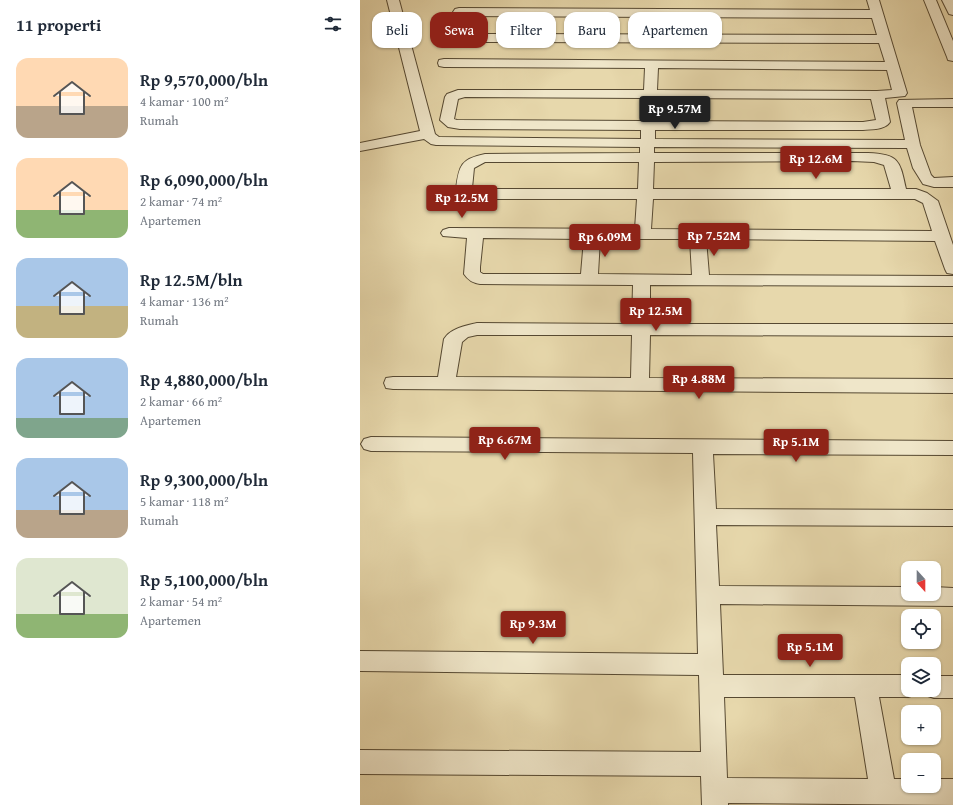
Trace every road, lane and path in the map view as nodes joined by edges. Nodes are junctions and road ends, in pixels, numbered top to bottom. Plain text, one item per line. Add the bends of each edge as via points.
1 (393, 0) edge
2 (455, 0) edge
3 (652, 0) edge
4 (873, 0) edge
5 (930, 0) edge
6 (948, 0) edge
7 (953, 11) edge
8 (459, 12) edge
9 (488, 12) edge
10 (652, 12) edge
11 (628, 13) edge
12 (722, 13) edge
13 (877, 14) junction
14 (488, 38) edge
15 (564, 38) edge
16 (722, 38) edge
17 (884, 39) junction
18 (472, 48) edge
19 (608, 48) edge
20 (692, 48) edge
21 (953, 57) edge
22 (444, 63) dead end
23 (477, 63) junction
24 (607, 64) junction
25 (652, 64) junction
26 (693, 64) junction
27 (892, 66) junction
28 (651, 93) junction
29 (877, 95) junction
30 (953, 103) edge
31 (649, 125) junction
32 (428, 134) junction
33 (912, 144) junction
34 (360, 147) edge
35 (647, 150) junction
36 (953, 182) edge
37 (645, 194) junction
38 (900, 194) junction
39 (449, 233) dead end
40 (476, 233) junction
41 (592, 234) junction
42 (643, 234) junction
43 (698, 234) junction
44 (943, 236) junction
45 (953, 269) edge
46 (589, 280) junction
47 (642, 280) junction
48 (701, 280) junction
49 (953, 281) edge
50 (641, 328) junction
51 (953, 330) edge
52 (393, 383) dead end
53 (446, 383) junction
54 (640, 384) junction
55 (953, 386) edge
56 (371, 444) dead end
57 (703, 446) junction
58 (953, 448) edge
59 (706, 517) junction
60 (953, 518) edge
61 (708, 594) junction
62 (953, 597) edge
63 (360, 661) edge
64 (711, 676) junction
65 (865, 686) junction
66 (901, 686) edge
67 (941, 687) edge
68 (953, 687) edge
69 (360, 762) edge
70 (714, 764) junction
71 (884, 791) junction
72 (953, 792) edge
73 (715, 797) edge

1 - 32 street
2 - 8 street
3 - 10 street
4 - 13 street
5 - 21 street
6 - 7 street
9 - 11 street
12 - 13 street
13 - 17 street
14 - 15 street
16 - 17 street
17 - 27 street
18 - 23 street
19 - 24 street
20 - 26 street
22 - 23 street
23 - 24 street
24 - 25 street
25 - 26 street
25 - 28 street
26 - 27 street
27 - 29 street via 900,93
28 - 29 street
28 - 31 street
28 - 31 street via 463,93 452,97 447,120 456,124
29 - 31 street via 884,119 875,125
30 - 33 street via 904,103
31 - 35 street
32 - 34 street
32 - 35 street via 433,140 440,141
33 - 35 street
33 - 36 street via 926,179 934,182
35 - 37 street
35 - 37 street via 485,158 469,163 464,189 474,194
35 - 38 street via 885,159 894,165
37 - 38 street
37 - 42 street
38 - 44 street via 920,195 930,201
39 - 40 street
40 - 41 street
40 - 46 street via 472,274 477,278
41 - 42 street
41 - 46 street
42 - 43 street
43 - 44 street
43 - 48 street
44 - 45 street
46 - 47 street
47 - 48 street
47 - 50 street
48 - 49 street
50 - 51 street
50 - 53 street via 494,328 468,331 453,339
50 - 54 street
52 - 53 street
53 - 54 street
54 - 55 street
56 - 57 street
57 - 58 street
57 - 59 street
59 - 60 street
59 - 61 street
61 - 62 street
61 - 64 street
63 - 64 street via 414,660
64 - 65 street
64 - 70 street
65 - 66 street
65 - 71 street
67 - 68 street
69 - 70 street
70 - 73 street
71 - 72 street
71 - 73 street

